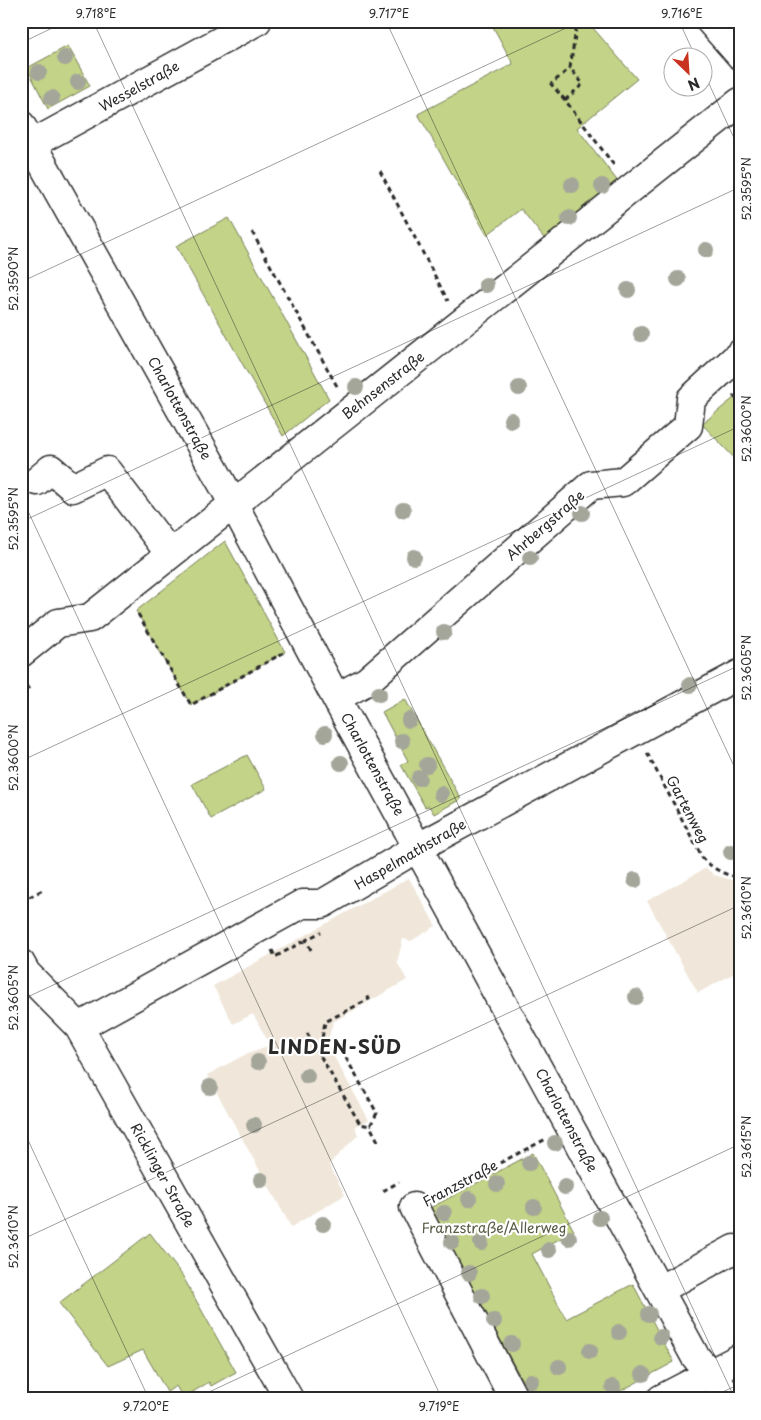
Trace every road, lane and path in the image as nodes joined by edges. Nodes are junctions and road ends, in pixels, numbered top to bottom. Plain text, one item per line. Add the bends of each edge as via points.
1 (257, 21) edge
2 (569, 21) edge
3 (710, 21) edge
4 (740, 55) edge
5 (570, 68) junction
6 (565, 100) junction
7 (740, 102) edge
8 (25, 140) edge
9 (380, 171) dead end
10 (632, 188) junction
11 (252, 232) dead end
12 (460, 324) junction
13 (740, 354) edge
14 (350, 411) junction
15 (37, 481) dead end
16 (233, 503) junction
17 (170, 554) junction
18 (125, 591) junction
19 (306, 640) junction
20 (21, 653) edge
21 (740, 674) edge
22 (21, 678) edge
23 (29, 690) dead end
24 (336, 698) junction
25 (636, 731) junction
26 (419, 847) junction
27 (740, 877) edge
28 (43, 890) dead end
29 (21, 902) edge
30 (316, 934) dead end
31 (306, 940) junction
32 (311, 950) dead end
33 (275, 957) dead end
34 (23, 972) edge
35 (366, 993) dead end
36 (79, 1027) junction
37 (307, 1033) dead end
38 (319, 1056) junction
39 (346, 1058) dead end
40 (370, 1126) junction
41 (570, 1126) junction
42 (379, 1143) dead end
43 (400, 1182) dead end
44 (383, 1191) dead end
45 (414, 1207) joint
46 (734, 1250) dead end
47 (658, 1290) junction
48 (740, 1358) edge
49 (708, 1374) junction
50 (289, 1399) edge
51 (514, 1399) edge
52 (661, 1399) edge
53 (731, 1399) edge

1 - 8 street, Wesselstraße
2 - 5 path via 576,29
3 - 4 street
5 - 6 path via 583,84
5 - 6 path via 551,84
6 - 10 path
7 - 10 street, Behnsenstraße
8 - 16 street, Charlottenstraße
9 - 12 path
10 - 12 street, Behnsenstraße
11 - 14 path
12 - 14 street, Behnsenstraße
13 - 24 street, Ahrbergstraße via 691,399 688,426 623,482 591,485 367,681
14 - 16 street, Behnsenstraße
15 - 17 street via 51,469 73,488 107,471
16 - 17 street, Behnsenstraße
16 - 19 street, Charlottenstraße
17 - 18 street, Behnsenstraße
18 - 19 path via 191,705
18 - 20 street, Behnsenstraße via 90,618 58,623
19 - 24 street, Charlottenstraße
21 - 25 street, Haspelmathstraße
22 - 23 path
24 - 26 street, Charlottenstraße
25 - 26 street, Haspelmathstraße
25 - 27 path, Gartenweg via 703,859 730,877
26 - 36 street, Haspelmathstraße via 322,904 302,904
26 - 41 street, Charlottenstraße
28 - 29 path
30 - 31 path
31 - 32 path
31 - 33 path
34 - 36 street, Ricklinger Straße
35 - 38 path via 369,999 325,1022
36 - 50 street, Ricklinger Straße
37 - 38 path
38 - 40 path via 360,1124
39 - 40 path via 377,1113
40 - 42 path
41 - 45 path, Franzstraße
41 - 47 street, Charlottenstraße
43 - 44 path
45 - 51 street, Franzstraße
46 - 47 street
47 - 49 street, Charlottenstraße via 694,1356
48 - 49 street
49 - 52 street
49 - 53 street, Charlottenstraße

